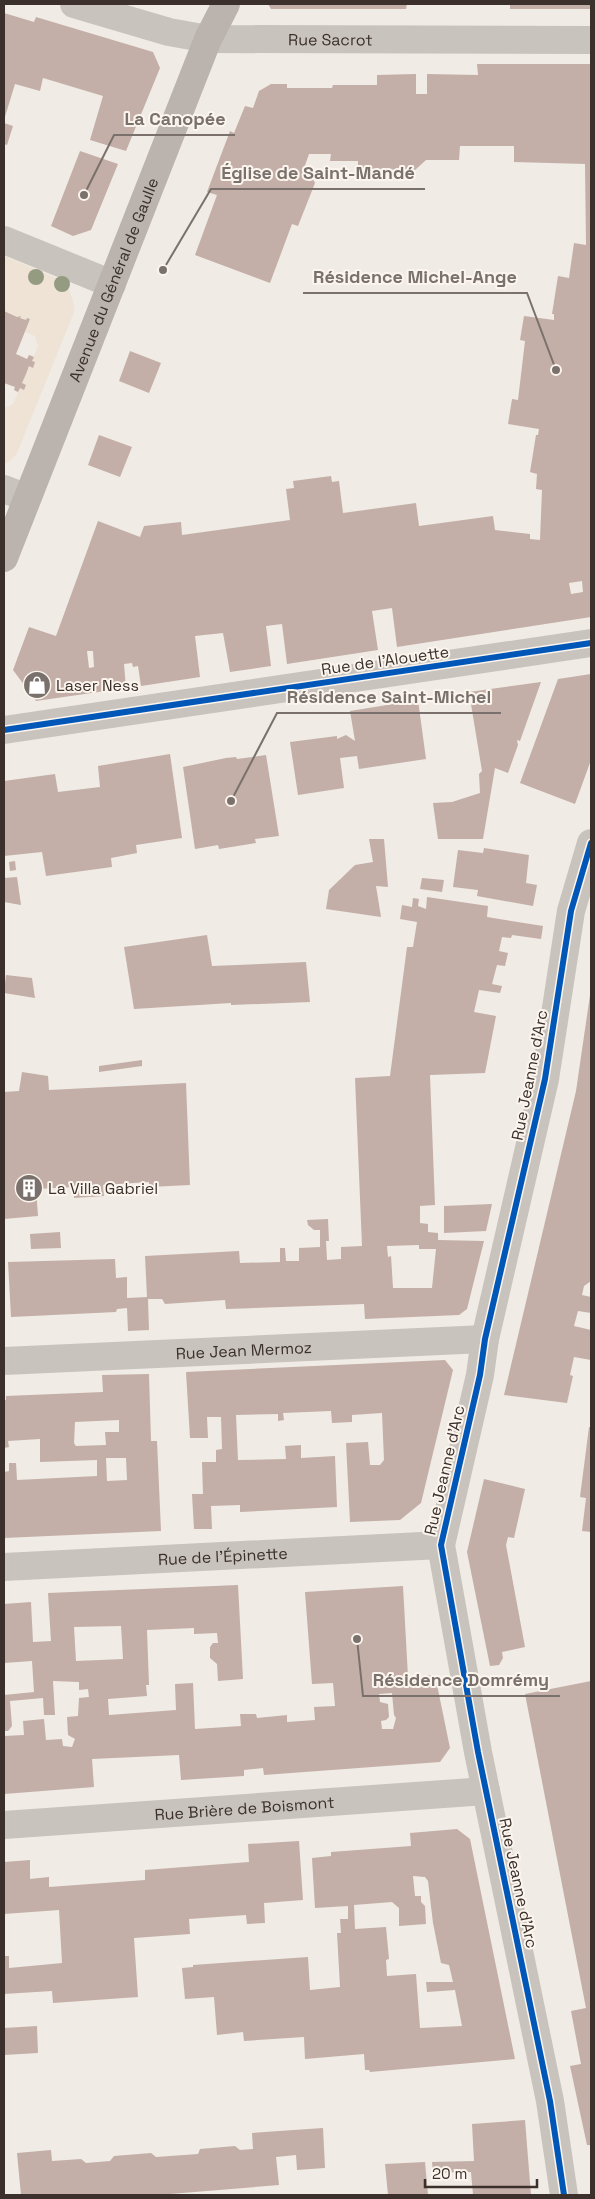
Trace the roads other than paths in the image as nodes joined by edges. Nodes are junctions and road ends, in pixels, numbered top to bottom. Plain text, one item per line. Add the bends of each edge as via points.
1 (74, 4) edge
2 (226, 4) edge
3 (208, 39) junction
4 (591, 40) edge
5 (4, 240) edge
6 (112, 284) junction
7 (16, 494) edge
8 (4, 558) edge
9 (591, 643) edge
10 (4, 730) edge
11 (591, 843) edge
12 (581, 912) edge
13 (485, 1339) junction
14 (4, 1361) edge
15 (441, 1545) junction
16 (4, 1567) edge
17 (486, 1790) junction
18 (4, 1825) edge
19 (564, 2195) edge

1 - 3 street, Rue Sacrot via 169,32
2 - 3 main road, Avenue du Général de Gaulle
3 - 4 street, Rue Sacrot
3 - 6 main road, Avenue du Général de Gaulle
5 - 6 street
6 - 7 main road, Avenue du Général de Gaulle
7 - 8 main road, Avenue du Général de Gaulle
9 - 10 street, Rue de l'Alouette
11 - 12 street, Rue Jeanne d'Arc
12 - 13 street, Rue Jeanne d'Arc
13 - 14 street, Rue Jean Mermoz
13 - 15 street, Rue Jeanne d'Arc via 480,1375
15 - 16 street, Rue de l'Épinette
15 - 17 street, Rue Jeanne d'Arc
17 - 18 street, Rue Brière de Boismont
17 - 19 street, Rue Jeanne d'Arc via 550,2101

